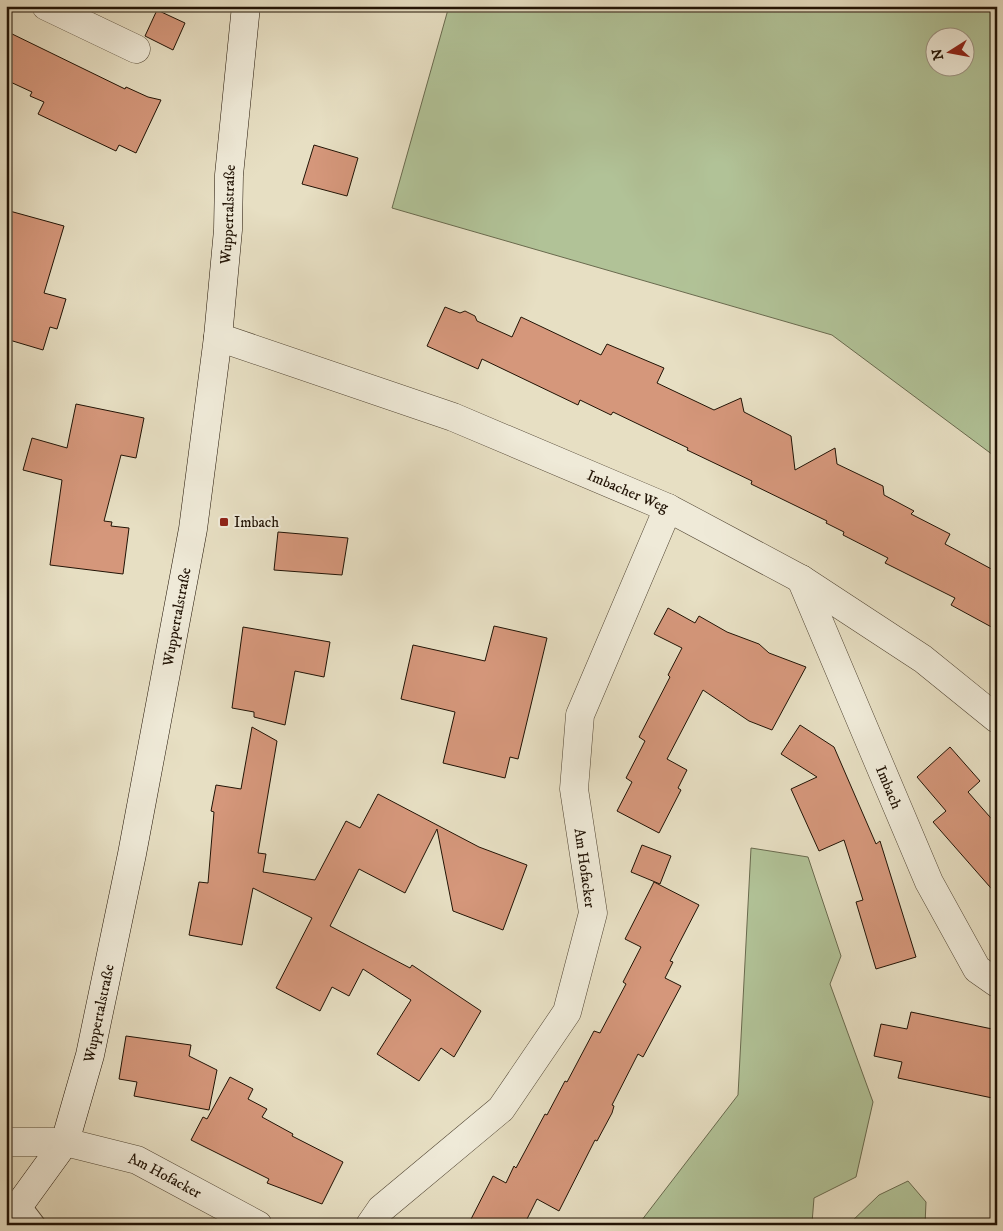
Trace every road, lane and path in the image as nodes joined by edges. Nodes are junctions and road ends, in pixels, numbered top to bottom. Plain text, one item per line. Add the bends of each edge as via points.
1 (46, 6) edge
2 (246, 6) edge
3 (136, 50) dead end
4 (218, 337) junction
5 (668, 508) junction
6 (801, 579) junction
7 (997, 719) edge
8 (997, 983) edge
9 (6, 1142) edge
10 (65, 1142) junction
11 (21, 1216) edge
12 (258, 1225) edge
13 (370, 1225) edge

1 - 3 street
2 - 4 street, Wuppertalstraße via 229,175 228,230
4 - 5 street, Imbacher Weg via 453,417
4 - 10 street, Wuppertalstraße via 193,529 172,651 90,1055
5 - 6 street, Imbacher Weg
5 - 13 street, Am Hofacker via 580,716 574,789 593,913 567,1012 501,1110 381,1209
6 - 7 street, Imbacher Weg via 923,659
6 - 8 street, Imbach via 929,882 977,969
9 - 10 street, Am Hofacker
10 - 11 street, Wuppertalstraße
10 - 12 street, Am Hofacker via 137,1160

